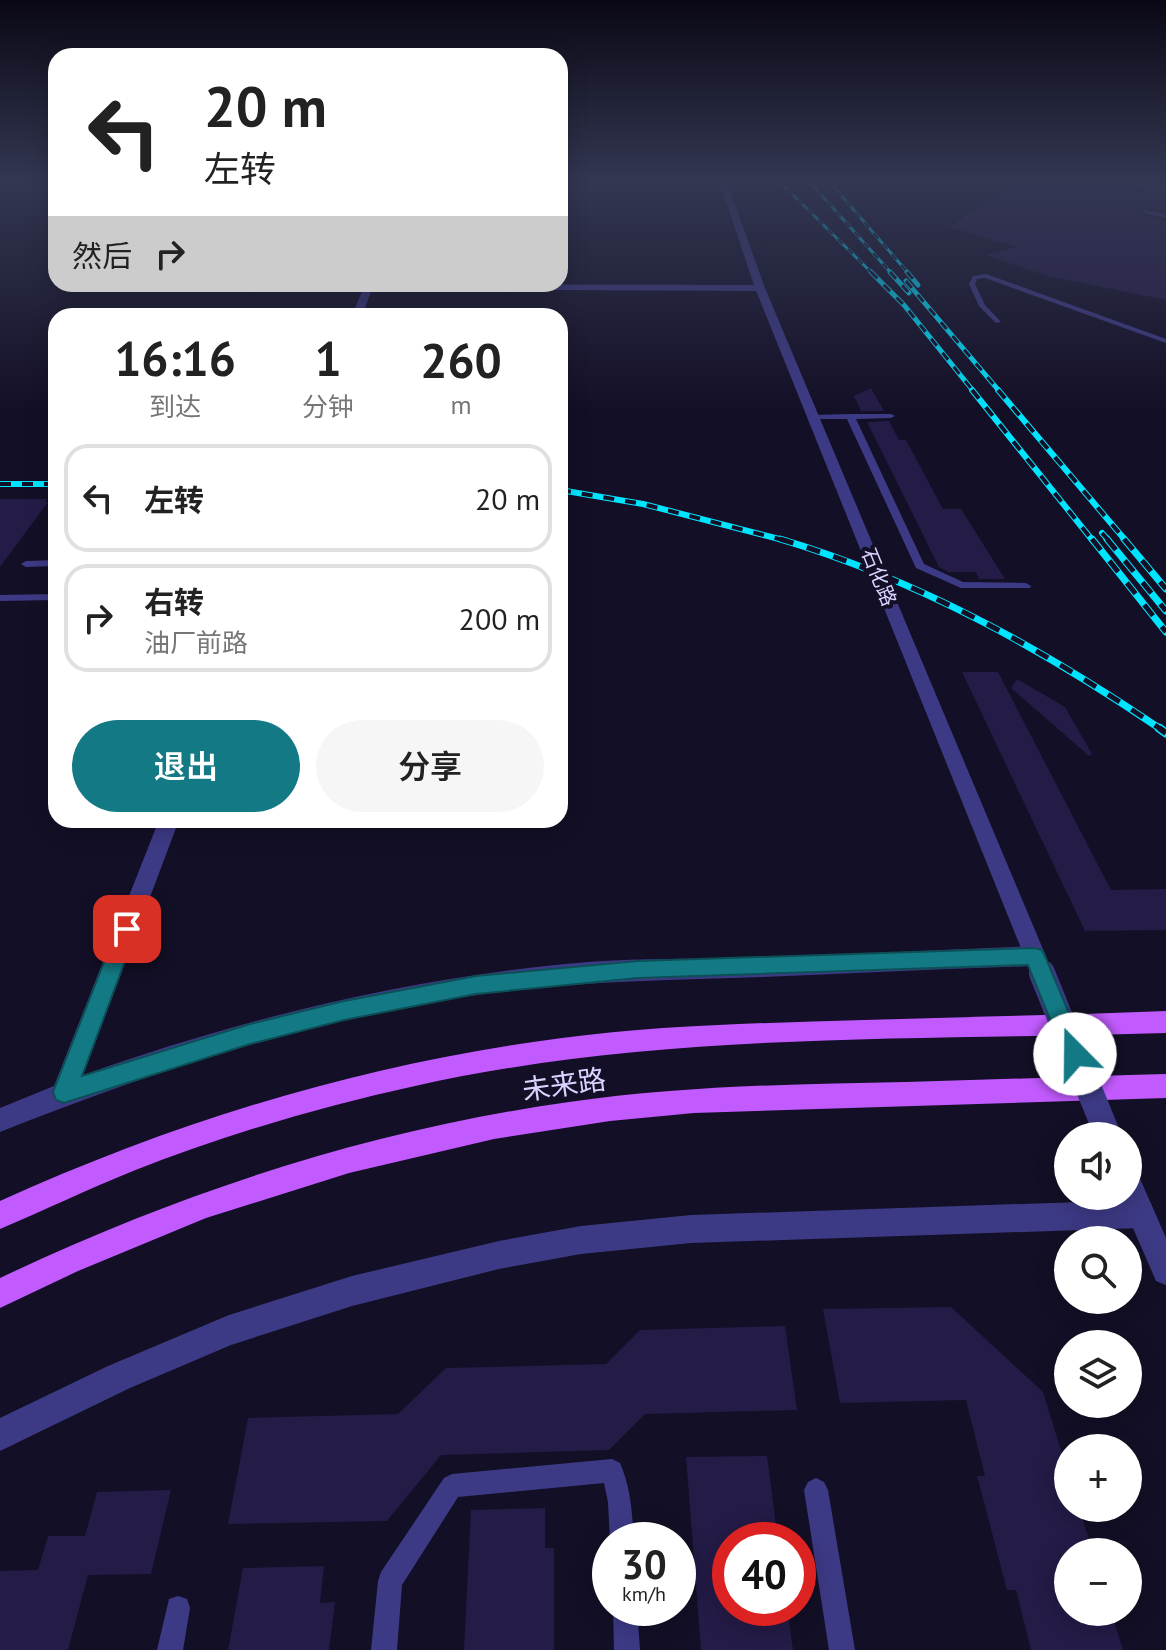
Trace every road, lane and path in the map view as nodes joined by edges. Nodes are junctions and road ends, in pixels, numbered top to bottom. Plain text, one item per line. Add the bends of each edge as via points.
1 (749, 257) edge
2 (568, 287) edge
3 (760, 288) junction
4 (998, 322) dead end
5 (1166, 341) edge
6 (850, 416) junction
7 (891, 416) dead end
8 (813, 417) junction
9 (48, 563) edge
10 (26, 564) dead end
11 (1026, 586) dead end
12 (48, 597) edge
13 (0, 598) edge
14 (166, 828) edge
15 (1038, 964) junction
16 (1166, 1022) edge
17 (1166, 1086) edge
18 (64, 1092) junction
19 (0, 1120) edge
20 (1102, 1122) edge
21 (1054, 1201) edge
22 (1140, 1210) edge
23 (0, 1215) edge
24 (1166, 1271) edge
25 (0, 1293) edge
26 (0, 1435) edge
27 (816, 1490) dead end
28 (621, 1522) edge
29 (178, 1608) dead end
30 (626, 1626) edge
31 (170, 1650) edge
32 (384, 1650) edge
33 (627, 1650) edge
34 (842, 1650) edge

1 - 3 street, 石化路
2 - 3 street
3 - 8 street, 石化路
4 - 5 lane via 975,295 975,277 986,276
6 - 7 lane
6 - 8 lane
6 - 11 lane via 920,566 961,585
8 - 15 street, 石化路
9 - 10 lane
12 - 13 lane
14 - 18 street
15 - 18 street via 638,969 476,985 250,1034
15 - 20 street, 石化路, bridge
16 - 23 main road, 未来路 via 764,1033 651,1040 499,1059 256,1116 101,1170
17 - 25 main road, 未来路 via 776,1096 676,1102 508,1124 340,1163 194,1208
18 - 19 street
21 - 26 street via 691,1229 499,1255 352,1291 229,1330
22 - 24 street
27 - 34 lane
28 - 32 lane via 612,1471 452,1486 390,1581
29 - 31 lane
30 - 33 lane

